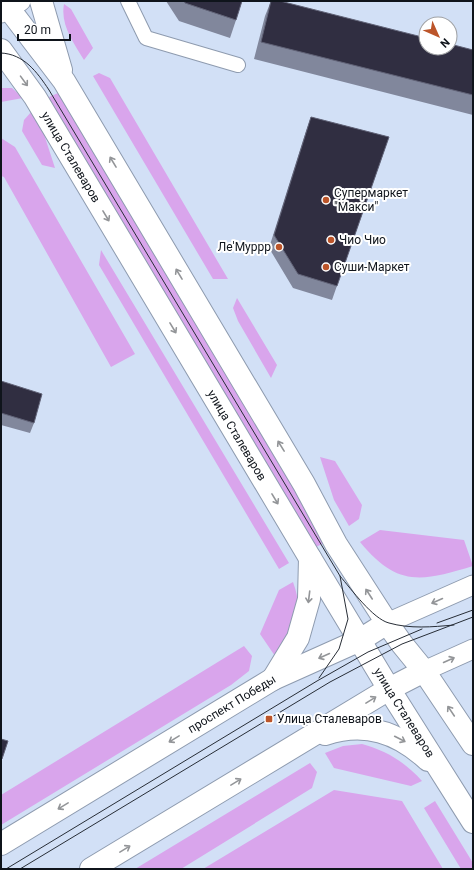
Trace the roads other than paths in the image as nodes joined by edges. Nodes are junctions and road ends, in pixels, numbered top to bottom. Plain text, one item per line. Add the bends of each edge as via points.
1 (41, 1) edge
2 (128, 1) edge
3 (8, 6) edge
4 (1, 50) edge
5 (238, 65) dead end
6 (64, 81) junction
7 (310, 558) junction
8 (473, 585) edge
9 (388, 623) junction
10 (360, 640) junction
11 (473, 649) edge
12 (424, 671) junction
13 (273, 679) junction
14 (389, 689) junction
15 (309, 739) junction
16 (473, 744) edge
17 (446, 776) junction
18 (473, 822) edge
19 (1, 844) edge
20 (91, 869) edge

1 - 6 main road
2 - 5 street via 146,38
3 - 6 main road
4 -> 7 main road, улица Сталеваров via 35,98
9 -> 6 main road via 336,544 304,484
7 - 10 main road, улица Сталеваров
7 -> 13 main road via 309,599 298,638
8 -> 9 main road, проспект Победы
9 - 10 main road, проспект Победы
9 - 12 main road
10 -> 13 main road, проспект Победы
10 - 14 main road, улица Сталеваров
12 -> 11 main road
12 - 14 main road
16 -> 12 main road
13 -> 19 main road, проспект Победы
15 -> 14 main road
14 - 17 main road, улица Сталеваров
15 -> 17 main road via 340,729 382,730 413,746
20 -> 15 main road
17 - 18 main road, улица Сталеваров

